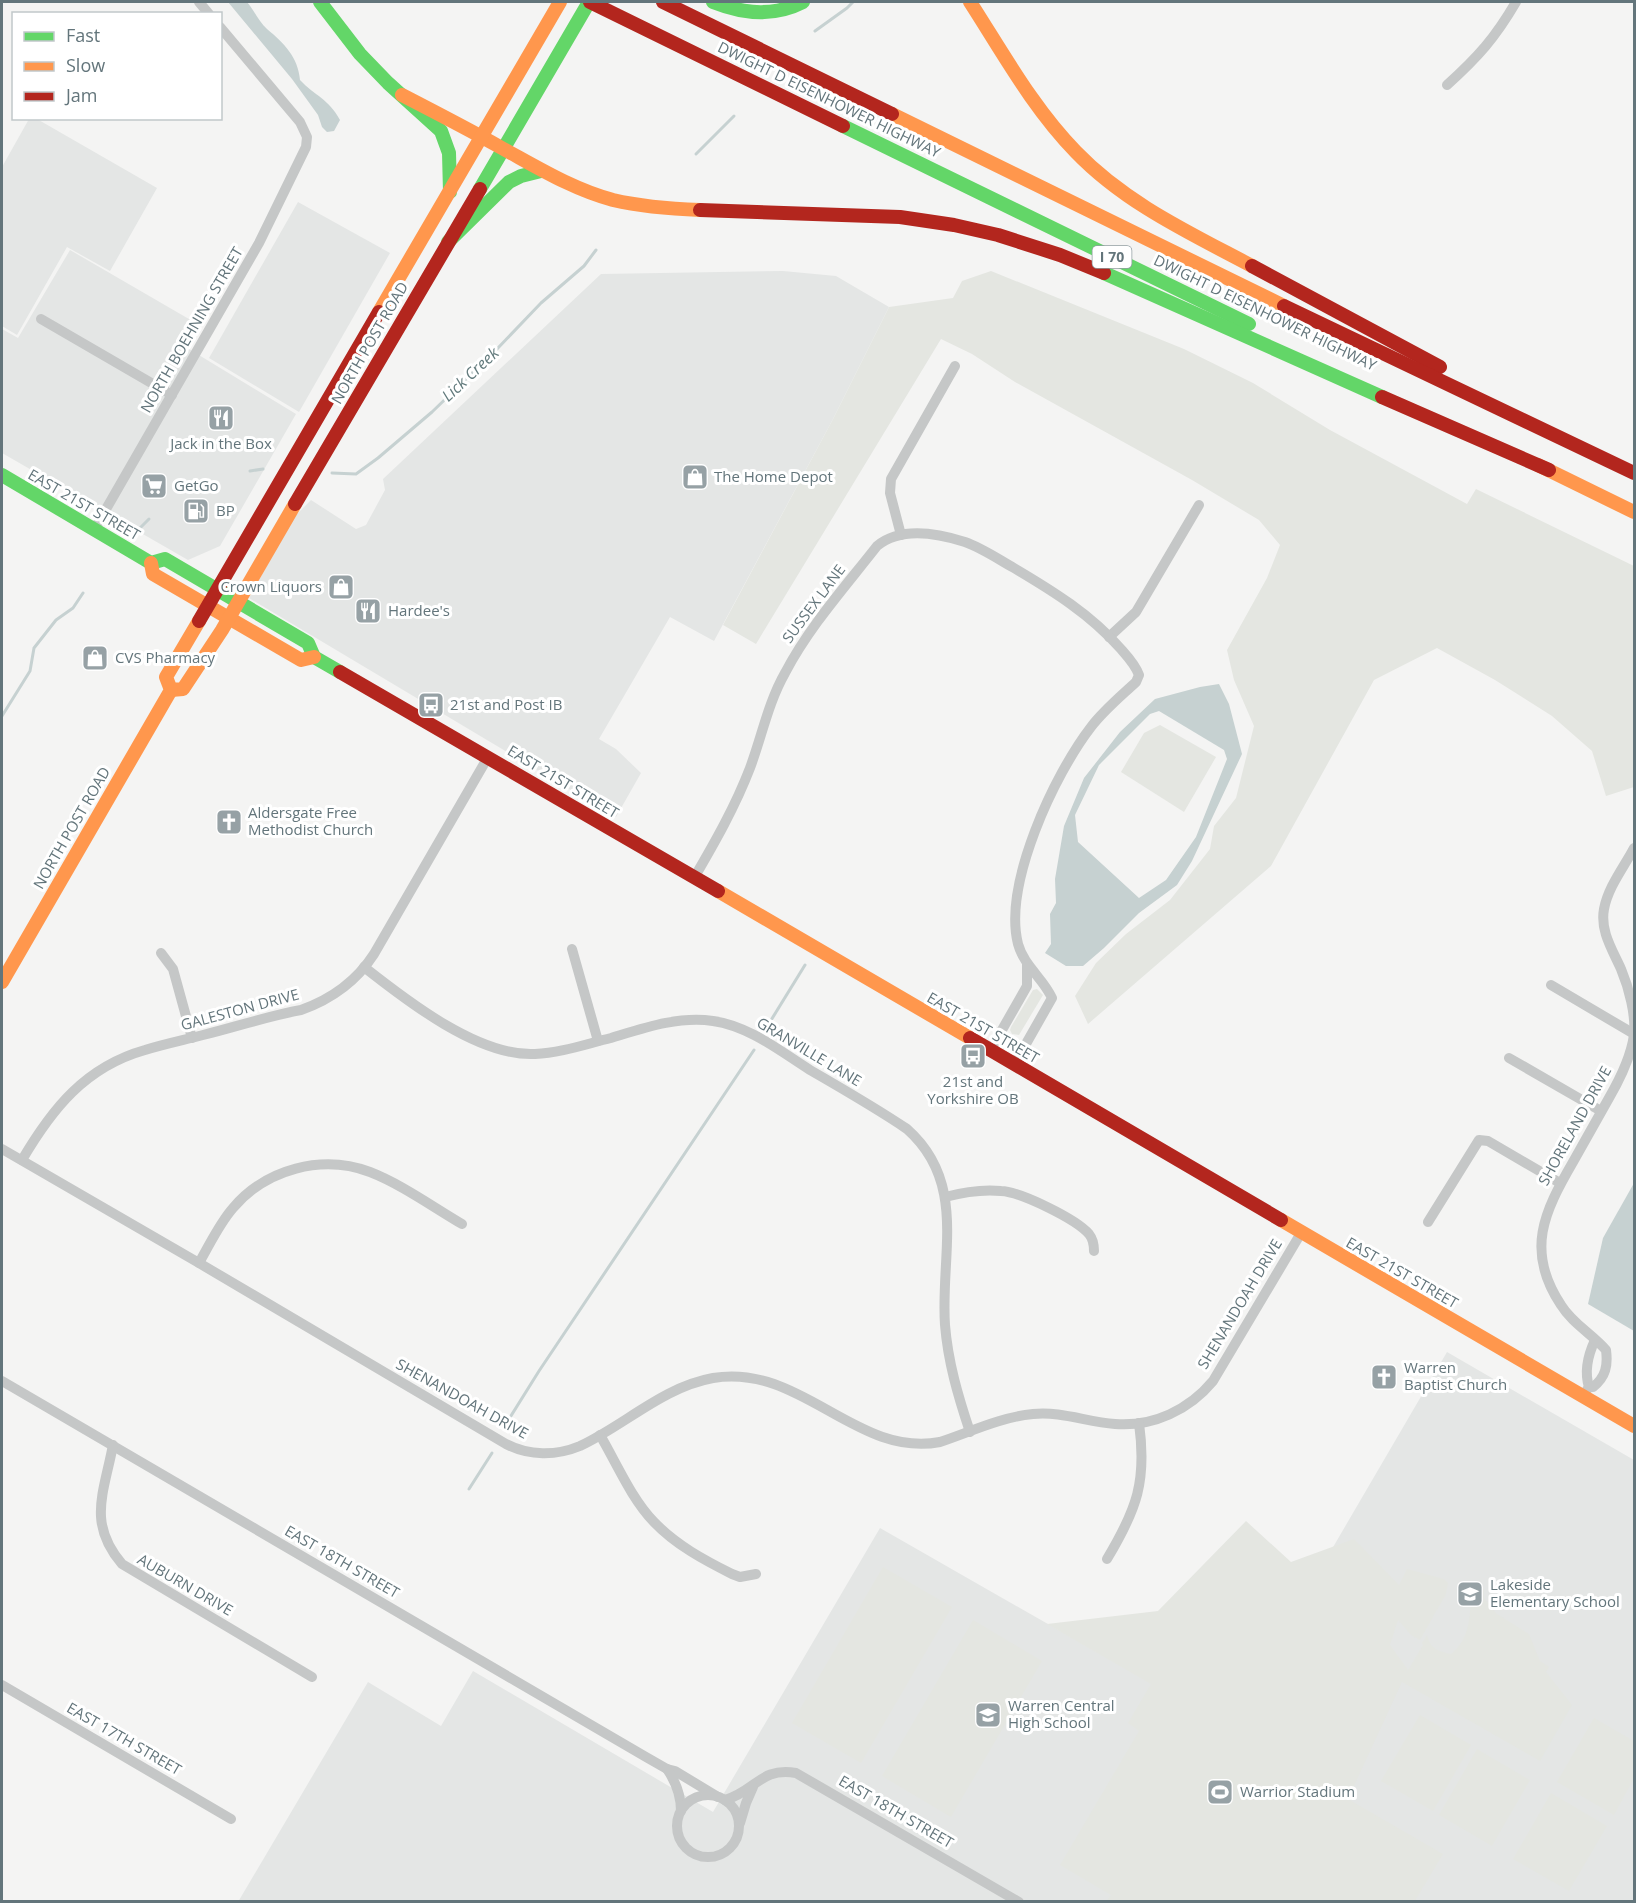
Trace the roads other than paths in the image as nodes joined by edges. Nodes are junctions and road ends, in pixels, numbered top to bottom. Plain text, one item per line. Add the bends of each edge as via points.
1 (320, 2) edge
2 (560, 2) edge
3 (590, 2) edge
4 (663, 2) edge
5 (714, 2) edge
6 (803, 2) edge
7 (970, 2) edge
8 (1516, 2) edge
9 (222, 29) edge
10 (1447, 85) dead end
11 (402, 95) junction
12 (482, 138) junction
13 (502, 148) junction
14 (541, 171) junction
15 (450, 192) junction
16 (448, 242) junction
17 (42, 320) dead end
18 (955, 366) dead end
19 (172, 395) junction
20 (1549, 470) junction
21 (1635, 473) edge
22 (2, 476) edge
23 (268, 498) junction
24 (1199, 505) dead end
25 (294, 507) junction
26 (1635, 512) edge
27 (94, 530) junction
28 (900, 535) junction
29 (151, 563) junction
30 (217, 590) junction
31 (238, 603) junction
32 (208, 607) junction
33 (229, 618) junction
34 (1109, 637) junction
35 (314, 657) junction
36 (171, 690) junction
37 (488, 757) junction
38 (1635, 848) edge
39 (694, 879) junction
40 (572, 949) dead end
41 (161, 953) dead end
42 (1027, 964) junction
43 (364, 967) junction
44 (2, 982) edge
45 (1551, 985) dead end
46 (1634, 1034) edge
47 (192, 1038) junction
48 (598, 1041) junction
49 (990, 1051) junction
50 (1509, 1058) dead end
51 (1014, 1065) junction
52 (1601, 1112) junction
53 (2, 1149) edge
54 (22, 1160) junction
55 (1560, 1183) junction
56 (945, 1197) junction
57 (1428, 1222) dead end
58 (462, 1224) dead end
59 (1300, 1233) junction
60 (1094, 1251) dead end
61 (199, 1263) junction
62 (1595, 1341) junction
63 (2, 1381) edge
64 (1586, 1392) junction
65 (1139, 1423) junction
66 (1635, 1426) edge
67 (970, 1432) junction
68 (600, 1435) junction
69 (113, 1445) junction
70 (1107, 1559) dead end
71 (756, 1574) dead end
72 (312, 1677) dead end
73 (2, 1685) edge
74 (667, 1769) junction
75 (755, 1784) junction
76 (722, 1799) junction
77 (681, 1810) junction
78 (231, 1819) dead end
79 (739, 1825) junction
80 (1019, 1902) edge

1 - 11 main road via 360,54
2 - 12 main road, NORTH POST ROAD
3 - 13 main road, NORTH POST ROAD
3 - 20 main road, DWIGHT D EISENHOWER HIGHWAY / I 70
4 - 21 main road, DWIGHT D EISENHOWER HIGHWAY / I 70 via 1240,285
5 - 6 main road via 735,9 777,12
7 - 21 main road via 1060,134 1125,194 1160,217
8 - 10 street via 1485,49
9 - 19 street, NORTH BOEHNING STREET via 300,122 307,141 305,153 259,243
11 - 12 main road
11 - 15 main road via 446,140 451,164
12 - 13 main road
12 - 15 main road, NORTH POST ROAD
13 - 14 main road
13 - 16 main road, NORTH POST ROAD
14 - 16 main road via 509,182
14 - 20 main road via 599,195 659,207 900,217 1012,239 1112,275
15 - 23 main road, NORTH POST ROAD
16 - 25 main road, NORTH POST ROAD
17 - 19 street
18 - 28 street via 891,478 890,493
19 - 27 street, NORTH BOEHNING STREET
20 - 26 main road, DWIGHT D EISENHOWER HIGHWAY / I 70
22 - 27 main road, EAST 21ST STREET
23 - 25 main road
23 - 30 main road, NORTH POST ROAD
24 - 34 street via 1136,612
25 - 31 main road, NORTH POST ROAD
27 - 29 main road, EAST 21ST STREET
28 - 34 street via 925,533 970,544 1069,601
28 - 39 street, SUSSEX LANE via 877,546 791,660 771,703 736,803
29 - 30 main road, EAST 21ST STREET via 165,559
29 - 32 main road, EAST 21ST STREET via 153,574
30 - 31 main road, EAST 21ST STREET
30 - 32 main road, NORTH POST ROAD
31 - 33 main road, NORTH POST ROAD
31 - 35 main road, EAST 21ST STREET via 308,643
32 - 33 main road, EAST 21ST STREET
32 - 36 main road, NORTH POST ROAD via 166,677
33 - 35 main road, EAST 21ST STREET via 301,660
33 - 36 main road, NORTH POST ROAD via 183,689
34 - 42 street via 1138,676 1084,736 1040,819 1022,874 1016,916 1018,945
35 - 37 main road, EAST 21ST STREET
36 - 44 main road, NORTH POST ROAD
37 - 39 main road, EAST 21ST STREET
37 - 43 street, GALESTON DRIVE
38 - 46 street, SHORELAND DRIVE via 1609,893 1604,914 1605,936 1629,993
39 - 49 main road, EAST 21ST STREET
40 - 48 street
41 - 47 street via 175,974
42 - 49 street via 1027,986
42 - 51 street via 1047,986 1052,998
43 - 47 street, GALESTON DRIVE via 338,992 316,1005
43 - 48 street, GRANVILLE LANE via 416,1005 489,1047 535,1054
45 - 46 street
46 - 52 street, SHORELAND DRIVE via 1624,1067
47 - 54 street, GALESTON DRIVE via 130,1055 86,1080 46,1120
48 - 56 street, GRANVILLE LANE via 687,1019 713,1021 745,1031 908,1129 931,1159
49 - 51 main road, EAST 21ST STREET
50 - 52 street
51 - 59 main road, EAST 21ST STREET
52 - 55 street, SHORELAND DRIVE
53 - 54 street, SHENANDOAH DRIVE
54 - 61 street, SHENANDOAH DRIVE
55 - 57 street via 1481,1139
55 - 62 street, SHORELAND DRIVE via 1544,1223 1543,1264 1561,1306
56 - 60 street via 974,1191 1014,1193 1084,1229 1092,1238
56 - 67 street, GRANVILLE LANE via 946,1338
58 - 61 street via 369,1172 339,1165 311,1166 279,1174 249,1192 228,1214
59 - 64 main road, EAST 21ST STREET
59 - 65 street, SHENANDOAH DRIVE via 1210,1384 1176,1411
61 - 68 street, SHENANDOAH DRIVE via 515,1449 562,1451
62 - 64 street via 1588,1363
62 - 64 street, SHORELAND DRIVE via 1606,1350 1606,1370 1599,1383
63 - 69 street, EAST 18TH STREET
64 - 66 main road, EAST 21ST STREET
65 - 67 street, SHENANDOAH DRIVE via 1114,1424 1058,1414 1032,1414
65 - 70 street via 1143,1462 1137,1497 1125,1529
67 - 68 street, SHENANDOAH DRIVE via 930,1443 893,1440 873,1434 781,1385 730,1377 683,1386
68 - 71 street via 654,1523 681,1546 732,1574
69 - 72 street, AUBURN DRIVE via 100,1521 106,1543 122,1564
69 - 74 street, EAST 18TH STREET
73 - 78 street, EAST 17TH STREET
74 - 76 street, EAST 18TH STREET
74 - 77 street via 681,1798
75 - 76 street, EAST 18TH STREET via 743,1793
75 - 79 street
75 - 80 street, EAST 18TH STREET via 771,1773 796,1773
76 - 77 street via 699,1796
76 - 79 street via 734,1809
77 - 79 street via 678,1836 698,1856 715,1857 730,1848

